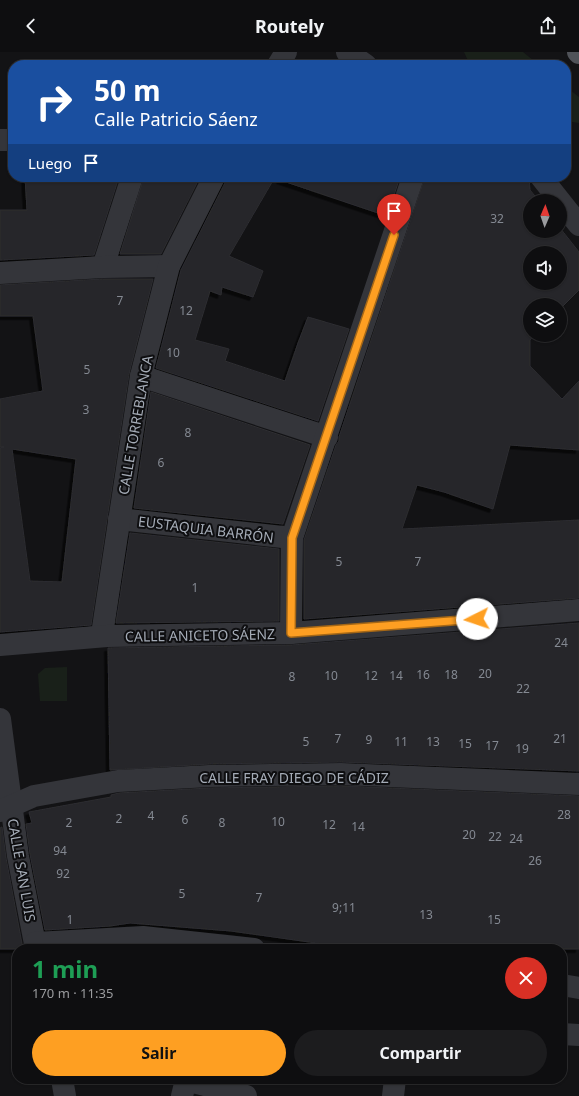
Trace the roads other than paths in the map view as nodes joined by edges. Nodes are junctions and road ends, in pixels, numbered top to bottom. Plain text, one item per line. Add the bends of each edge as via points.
1 (130, 182) edge
2 (211, 182) edge
3 (411, 182) edge
4 (545, 182) edge
5 (579, 225) edge
6 (169, 266) junction
7 (103, 267) junction
8 (0, 274) edge
9 (141, 376) junction
10 (327, 437) junction
11 (119, 519) junction
12 (292, 538) junction
13 (579, 610) edge
14 (291, 633) junction
15 (105, 636) junction
16 (0, 645) edge
17 (0, 719) edge
18 (579, 784) edge
19 (6, 809) edge
20 (36, 944) edge
21 (60, 944) edge
22 (208, 944) edge
23 (567, 986) edge
24 (579, 988) edge
25 (567, 1034) edge
26 (579, 1035) edge
27 (63, 1084) edge
28 (185, 1084) edge
29 (201, 1084) edge
30 (394, 1084) edge
31 (65, 1096) edge
32 (182, 1096) edge
33 (246, 1096) edge
34 (393, 1096) edge

1 - 7 street
2 - 6 street, CALLE TORREBLANCA
3 - 10 street
4 - 5 street
6 - 7 street
6 - 9 street, CALLE TORREBLANCA
7 - 8 street
9 - 10 street
9 - 11 street, CALLE TORREBLANCA
10 - 12 street
11 - 12 street, EUSTAQUIA BARRÓN
11 - 15 street, CALLE TORREBLANCA via 103,628
12 - 14 street
13 - 14 street, CALLE ANICETO SÁENZ
14 - 15 street, CALLE ANICETO SÁENZ
15 - 16 street, CALLE ANICETO SÁENZ
17 - 19 street, CALLE SAN LUIS
18 - 19 street, CALLE FRAY DIEGO DE CÁDIZ via 341,774 209,776 118,781 34,796
19 - 20 street, CALLE SAN LUIS
21 - 22 street via 143,937
23 - 24 street
25 - 26 street
27 - 31 street
28 - 32 street
29 - 33 street
30 - 34 street

